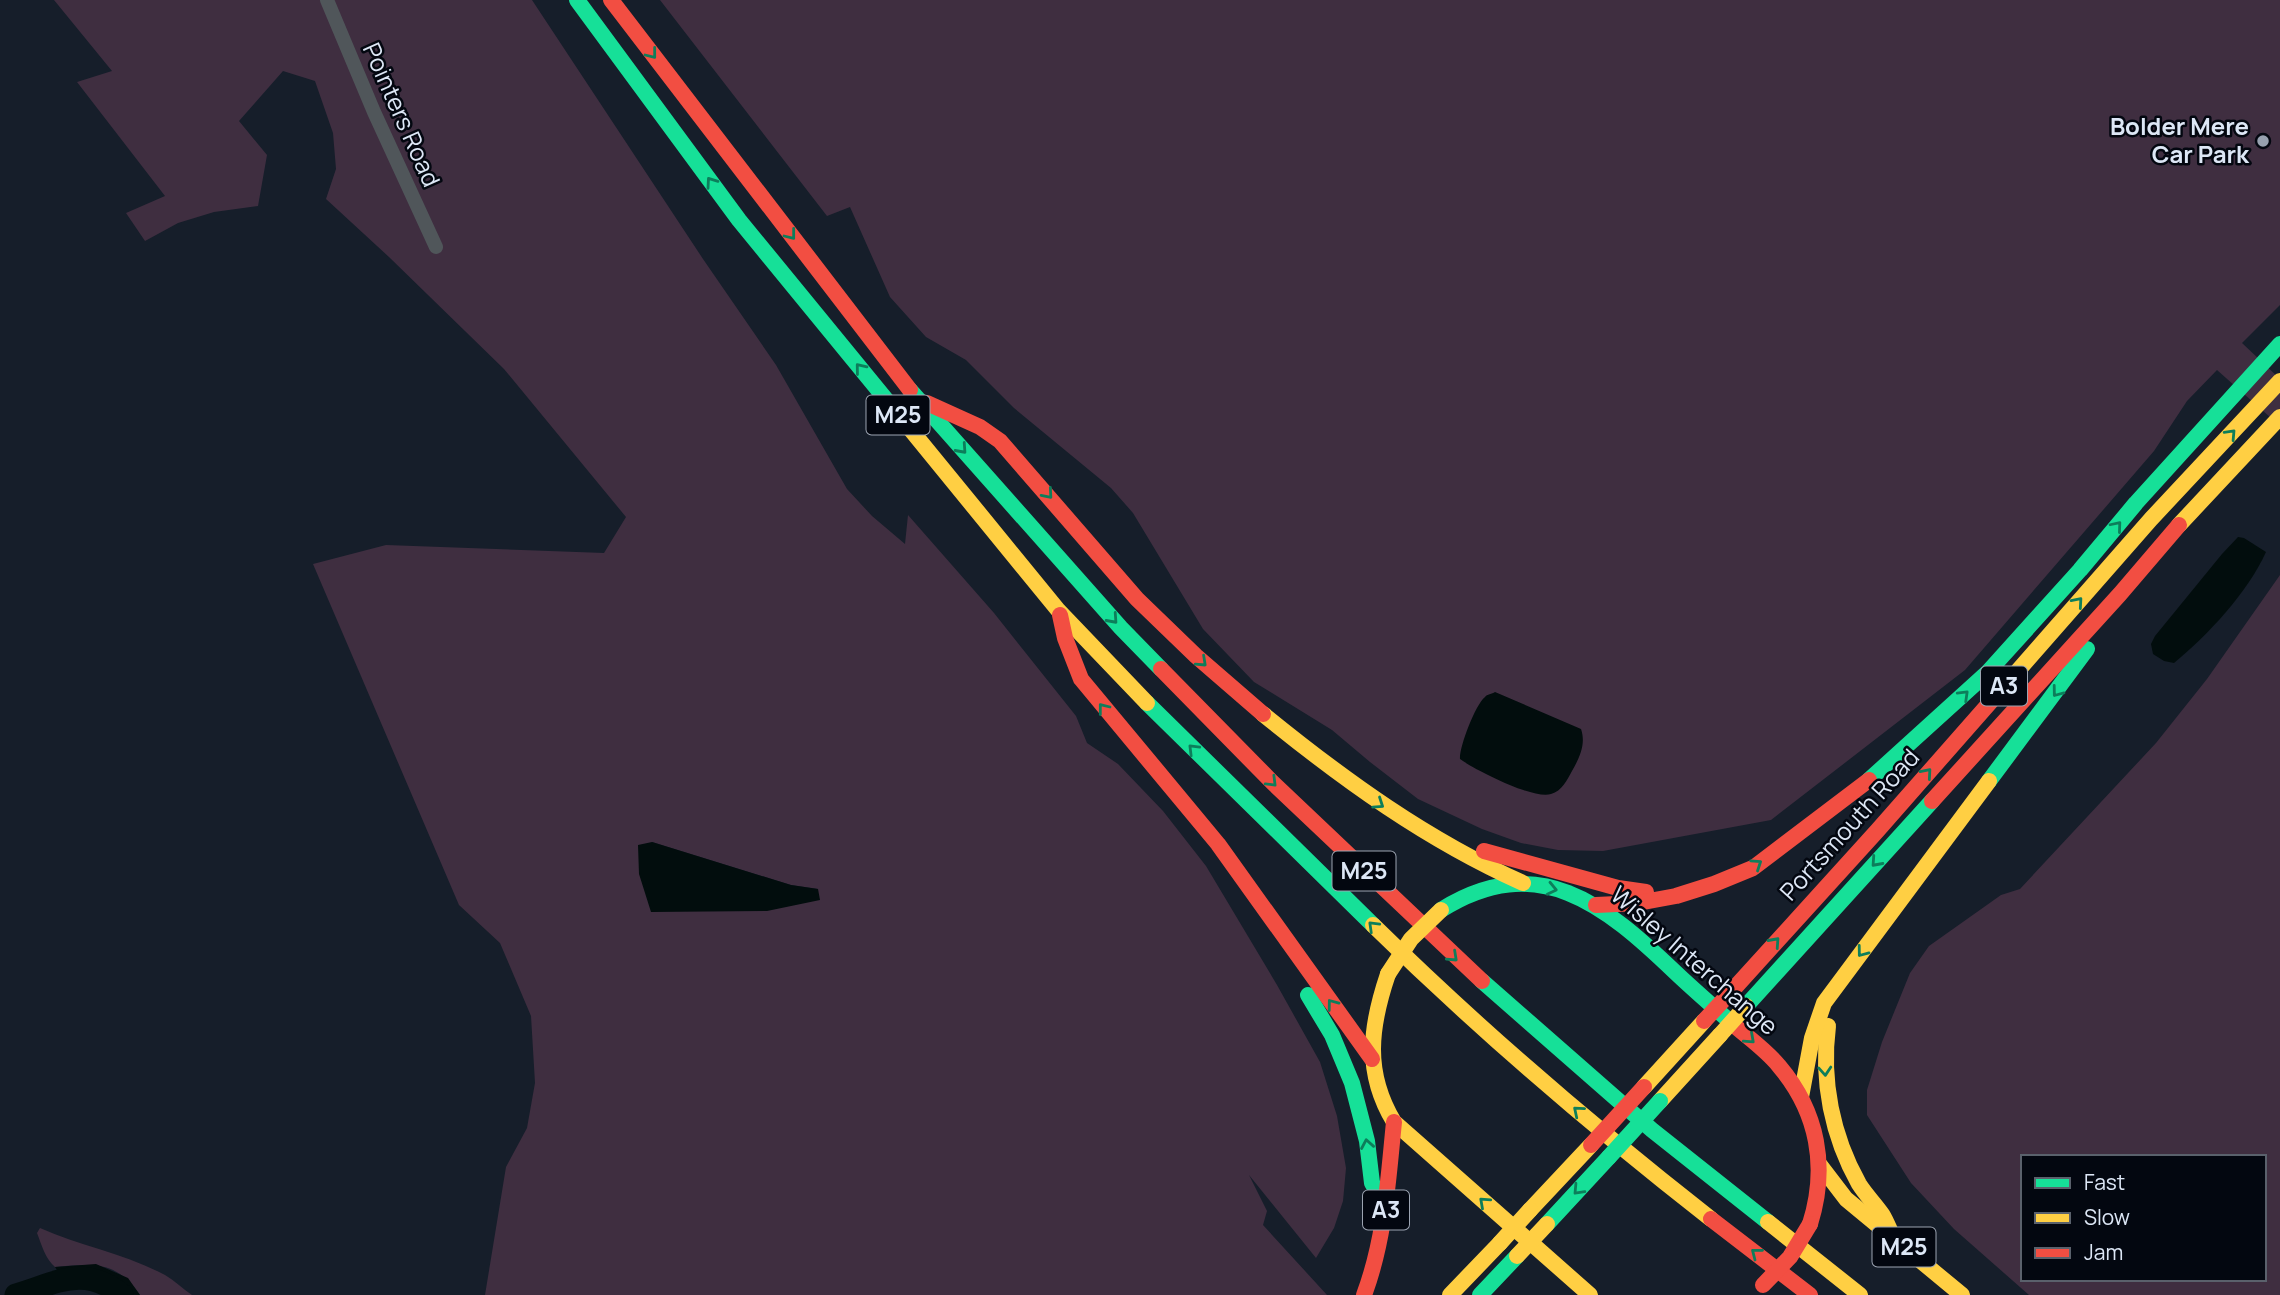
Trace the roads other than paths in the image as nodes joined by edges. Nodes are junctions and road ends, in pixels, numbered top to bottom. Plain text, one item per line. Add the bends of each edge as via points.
1 (327, 0) edge
2 (577, 0) edge
3 (611, 0) edge
4 (436, 247) dead end
5 (2280, 344) edge
6 (2280, 381) edge
7 (916, 398) junction
8 (2280, 417) edge
9 (2120, 594) junction
10 (1058, 610) junction
11 (1413, 827) junction
12 (1523, 883) junction
13 (1670, 896) junction
14 (1596, 905) junction
15 (1307, 971) junction
16 (1824, 1003) junction
17 (1372, 1059) junction
18 (1801, 1097) junction
19 (1394, 1122) junction
20 (1820, 1166) junction
21 (1386, 1208) junction
22 (1894, 1239) junction
23 (1756, 1290) edge
24 (1364, 1295) edge
25 (1450, 1295) edge
26 (1480, 1295) edge
27 (1590, 1295) edge
28 (1810, 1295) edge
29 (1860, 1295) edge
30 (1962, 1295) edge

1 - 4 street, Pointers Road
10 -> 2 highway, M25 via 738,220
3 -> 7 highway, M25
13 -> 5 highway, A3 via 1712,886 1752,868 1878,774 1933,725 2024,634
25 -> 6 highway, Portsmouth Road / A3, bridge via 1730,993 2151,519
7 -> 11 highway, M25 via 992,435 1112,572 1228,686
7 -> 29 highway, M25 via 1121,628 1455,958 1652,1130
8 - 9 highway, Portsmouth Road / A3
9 -> 16 highway, A3 via 2066,681
9 -> 26 highway, Portsmouth Road / A3, bridge
15 -> 10 highway, M25 via 1218,844 1081,679
28 -> 10 highway, M25 via 1636,1160 1435,986
11 - 12 highway
11 - 13 highway, M25 via 1451,833 1487,852 1618,888
12 -> 14 highway, Wisley Interchange via 1570,893
12 - 17 highway, Wisley Interchange, bridge via 1482,890 1425,921 1388,974 1377,1006
13 - 14 highway, A3 via 1634,904
14 -> 18 highway, Wisley Interchange via 1778,1064
17 -> 15 highway, M25
21 -> 15 highway, M25 via 1372,1184 1352,1083 1332,1035 1308,999
16 - 18 highway, A3 via 1806,1057
16 -> 22 highway, M25 via 1829,1025 1824,1059 1828,1099 1858,1183 1884,1216
17 - 19 highway, Wisley Interchange via 1381,1101
18 - 20 highway, Wisley Interchange
19 - 21 highway, A3
27 -> 19 highway, Wisley Interchange
20 - 22 highway, M25 via 1846,1199
20 - 23 highway, Wisley Interchange, bridge via 1820,1191 1810,1224 1790,1257
21 - 24 highway, A3
22 - 30 highway, M25

